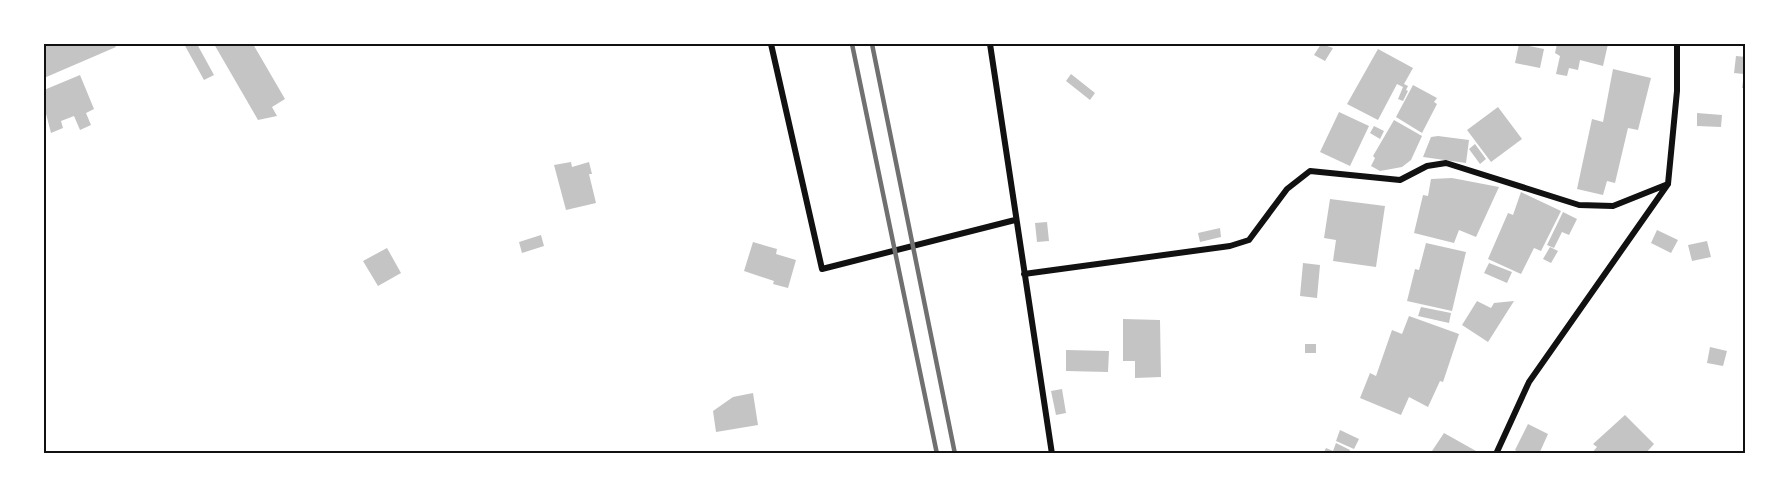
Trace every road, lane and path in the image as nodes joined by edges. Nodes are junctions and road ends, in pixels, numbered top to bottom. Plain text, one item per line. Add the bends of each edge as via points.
1 (771, 44) edge
2 (990, 44) edge
3 (1677, 44) edge
4 (1668, 184) junction
5 (1015, 220) junction
6 (1024, 274) junction
7 (1052, 453) edge
8 (1496, 453) edge

1 - 5 street via 822,269
2 - 5 street
3 - 4 street via 1677,91
4 - 6 street via 1613,206 1579,205 1446,163 1427,166 1400,180 1310,171 1287,189 1249,240
4 - 8 street via 1529,382
5 - 6 street
6 - 7 street

